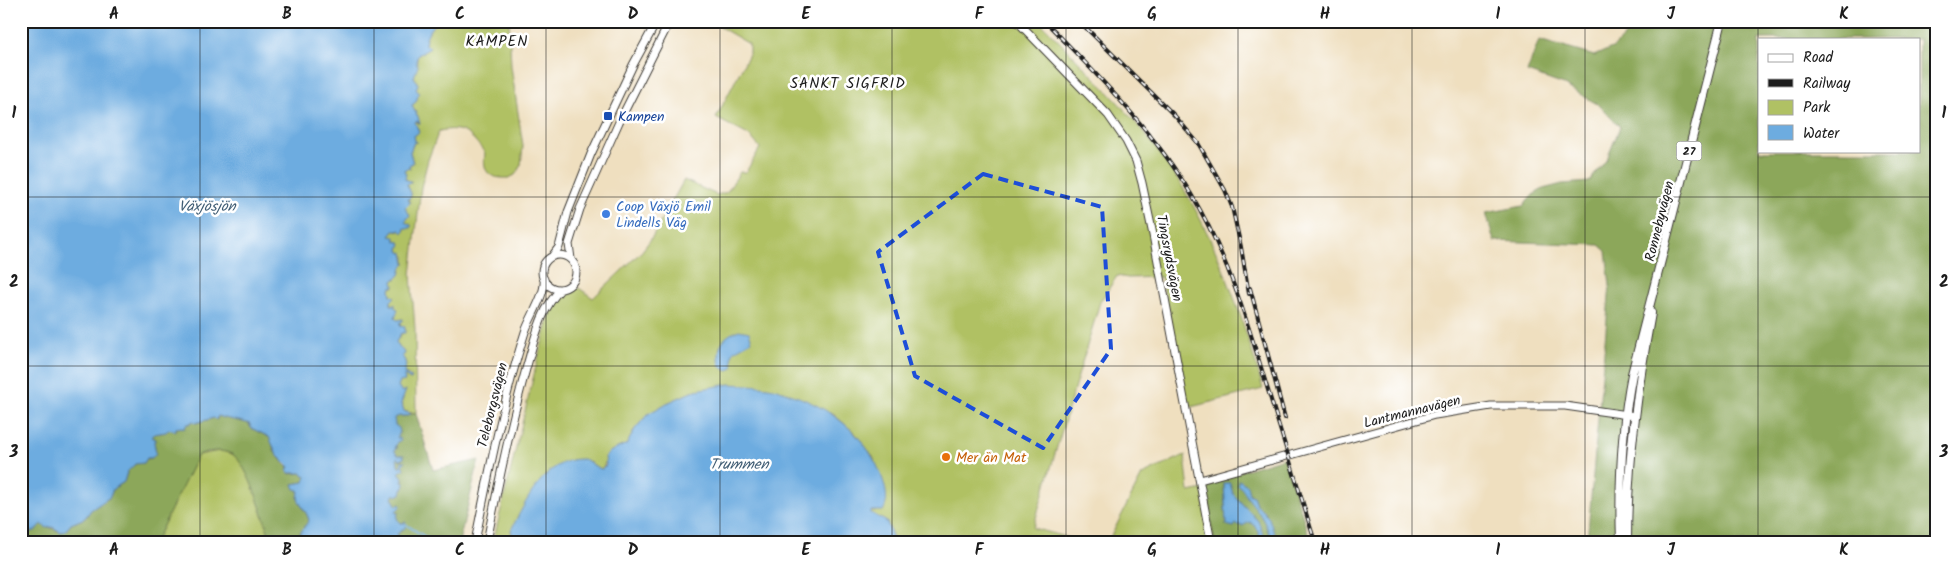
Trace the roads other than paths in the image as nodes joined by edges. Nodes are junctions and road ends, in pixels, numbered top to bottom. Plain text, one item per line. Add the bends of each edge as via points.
1 (657, 21) edge
2 (670, 21) edge
3 (1017, 21) edge
4 (1722, 21) edge
5 (554, 256) junction
6 (571, 259) junction
7 (544, 279) junction
8 (1656, 282) junction
9 (561, 289) junction
10 (1624, 414) junction
11 (1635, 416) junction
12 (1200, 480) junction
13 (475, 542) edge
14 (487, 542) edge
15 (1211, 542) edge
16 (1621, 542) edge
17 (1627, 542) edge

1 - 5 main road via 591,154
2 - 6 main road via 580,209 569,244
3 - 12 main road, Tingsrydsvägen via 1108,115 1136,161
4 - 8 main road, Ronnebyvägen / 27
5 - 6 main road via 563,255
5 - 7 main road via 543,267
6 - 9 main road via 576,276 572,283
7 - 9 main road via 549,285
7 - 13 main road, Teleborgsvägen via 508,391
8 - 10 main road, Ronnebyvägen / 27
8 - 11 main road, Ronnebyvägen / 27
9 - 14 main road, Teleborgsvägen via 550,302 536,336 504,457
10 - 11 main road, Lantmannavägen
10 - 12 main road, Lantmannavägen via 1565,406 1491,406 1436,415
10 - 16 main road, Ronnebyvägen / 27 via 1619,495
11 - 17 main road, Ronnebyvägen / 27
12 - 15 main road, Tingsrydsvägen

